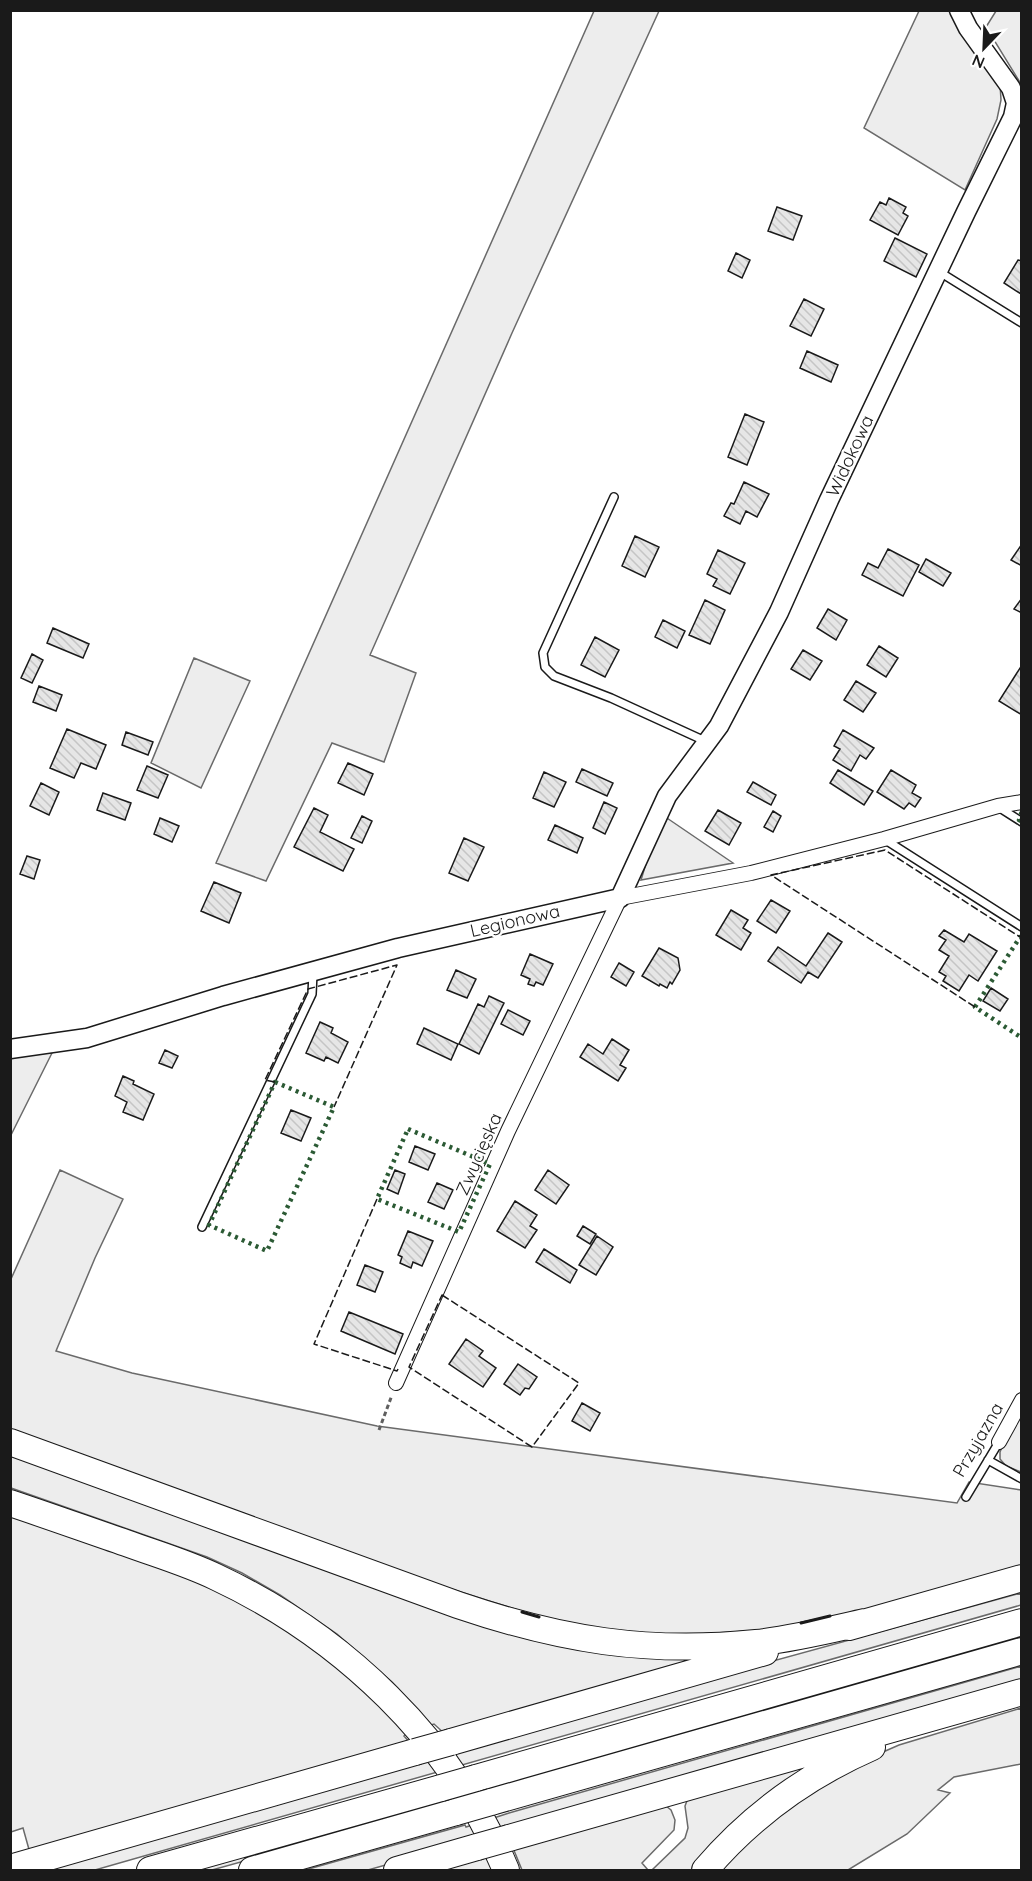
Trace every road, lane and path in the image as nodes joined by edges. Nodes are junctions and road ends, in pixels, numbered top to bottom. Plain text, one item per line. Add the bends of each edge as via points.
1 (959, 10) edge
2 (1019, 104) edge
3 (938, 271) junction
4 (1022, 323) edge
5 (614, 497) dead end
6 (707, 742) junction
7 (1022, 801) edge
8 (998, 806) junction
9 (1022, 822) edge
10 (884, 839) junction
11 (620, 898) junction
12 (1022, 927) edge
13 (314, 971) junction
14 (10, 1049) edge
15 (202, 1227) dead end
16 (396, 1383) joint
17 (1022, 1400) edge
18 (380, 1430) dead end
19 (10, 1442) edge
20 (999, 1442) joint
21 (988, 1460) junction
22 (1022, 1479) edge
23 (966, 1497) dead end
24 (10, 1503) edge
25 (1022, 1578) edge
26 (865, 1622) junction
27 (1022, 1622) edge
28 (1022, 1652) edge
29 (1022, 1692) edge
30 (965, 1708) junction
31 (11, 1868) edge
32 (150, 1870) edge
33 (252, 1870) edge
34 (398, 1870) edge
35 (506, 1870) edge
36 (705, 1870) edge

1 - 2 street, Widokowa
2 - 3 street, Widokowa
3 - 4 lane
3 - 6 street, Widokowa via 779,612
5 - 6 lane via 543,653 545,667 554,676
6 - 11 street, Widokowa via 667,796
7 - 8 street, Legionowa
8 - 9 lane
8 - 10 street, Legionowa
10 - 11 street, Legionowa via 751,873
10 - 12 lane
11 - 13 street, Legionowa
11 - 16 street, Zwycięska via 508,1131
13 - 14 street, Legionowa via 87,1038
13 - 15 lane via 312,994
16 - 18 path
17 - 20 street, Przyjazna
19 - 26 highway via 467,1608 552,1633 606,1643 702,1646 757,1643
20 - 21 lane, Przyjazna
21 - 22 lane
21 - 23 lane, Przyjazna
24 - 35 highway via 204,1572 254,1596 316,1635 379,1687 424,1736 469,1799
25 - 26 highway
26 - 31 highway, bridge
27 - 32 highway, bridge
28 - 33 highway, bridge
29 - 30 highway
30 - 34 highway, bridge
30 - 36 highway via 868,1749 811,1779 760,1816

